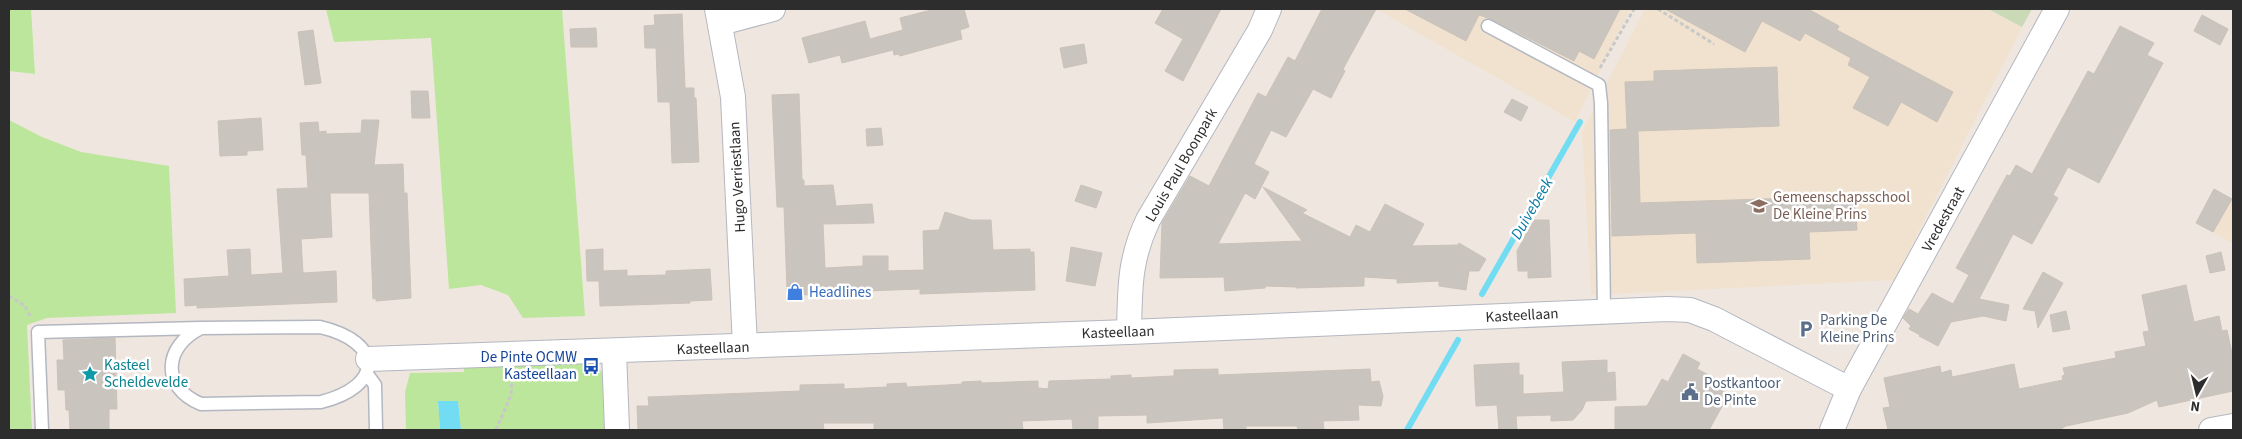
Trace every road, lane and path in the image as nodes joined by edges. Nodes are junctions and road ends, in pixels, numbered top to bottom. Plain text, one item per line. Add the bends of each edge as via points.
1 (773, 9) edge
2 (1269, 9) edge
3 (1634, 9) edge
4 (1658, 9) edge
5 (2058, 9) edge
6 (719, 16) edge
7 (1488, 26) dead end
8 (1714, 44) dead end
9 (1593, 82) junction
10 (9, 296) edge
11 (1604, 311) junction
12 (201, 328) junction
13 (38, 332) junction
14 (1129, 332) junction
15 (745, 346) junction
16 (614, 352) junction
17 (514, 355) junction
18 (367, 367) junction
19 (1849, 389) junction
20 (2233, 426) edge
21 (42, 430) edge
22 (376, 430) edge
23 (496, 430) edge
24 (617, 430) edge
25 (1832, 430) edge
26 (2211, 430) edge

1 - 6 street
2 - 14 street, Louis Paul Boonpark via 1260,30 1140,236 1131,272
3 - 9 path
4 - 8 path
5 - 19 street, Vredestraat
6 - 15 street, Hugo Verriestlaan via 733,98
7 - 9 lane
9 - 11 lane via 1598,85 1601,102
10 - 13 path via 24,306
11 - 14 street, Kasteellaan
11 - 19 street, Kasteellaan via 1690,310 1714,319
12 - 13 lane
12 - 18 lane via 320,327 349,337 360,345
12 - 18 lane via 182,339 171,367 177,386 191,400 201,404 321,402 350,392 360,384
13 - 21 lane
14 - 15 street, Kasteellaan
15 - 16 street, Kasteellaan
16 - 17 street, Kasteellaan
16 - 24 street
17 - 18 street, Kasteellaan
17 - 23 path via 511,395
18 - 22 lane via 375,384
19 - 25 street, Vredestraat
20 - 26 street

